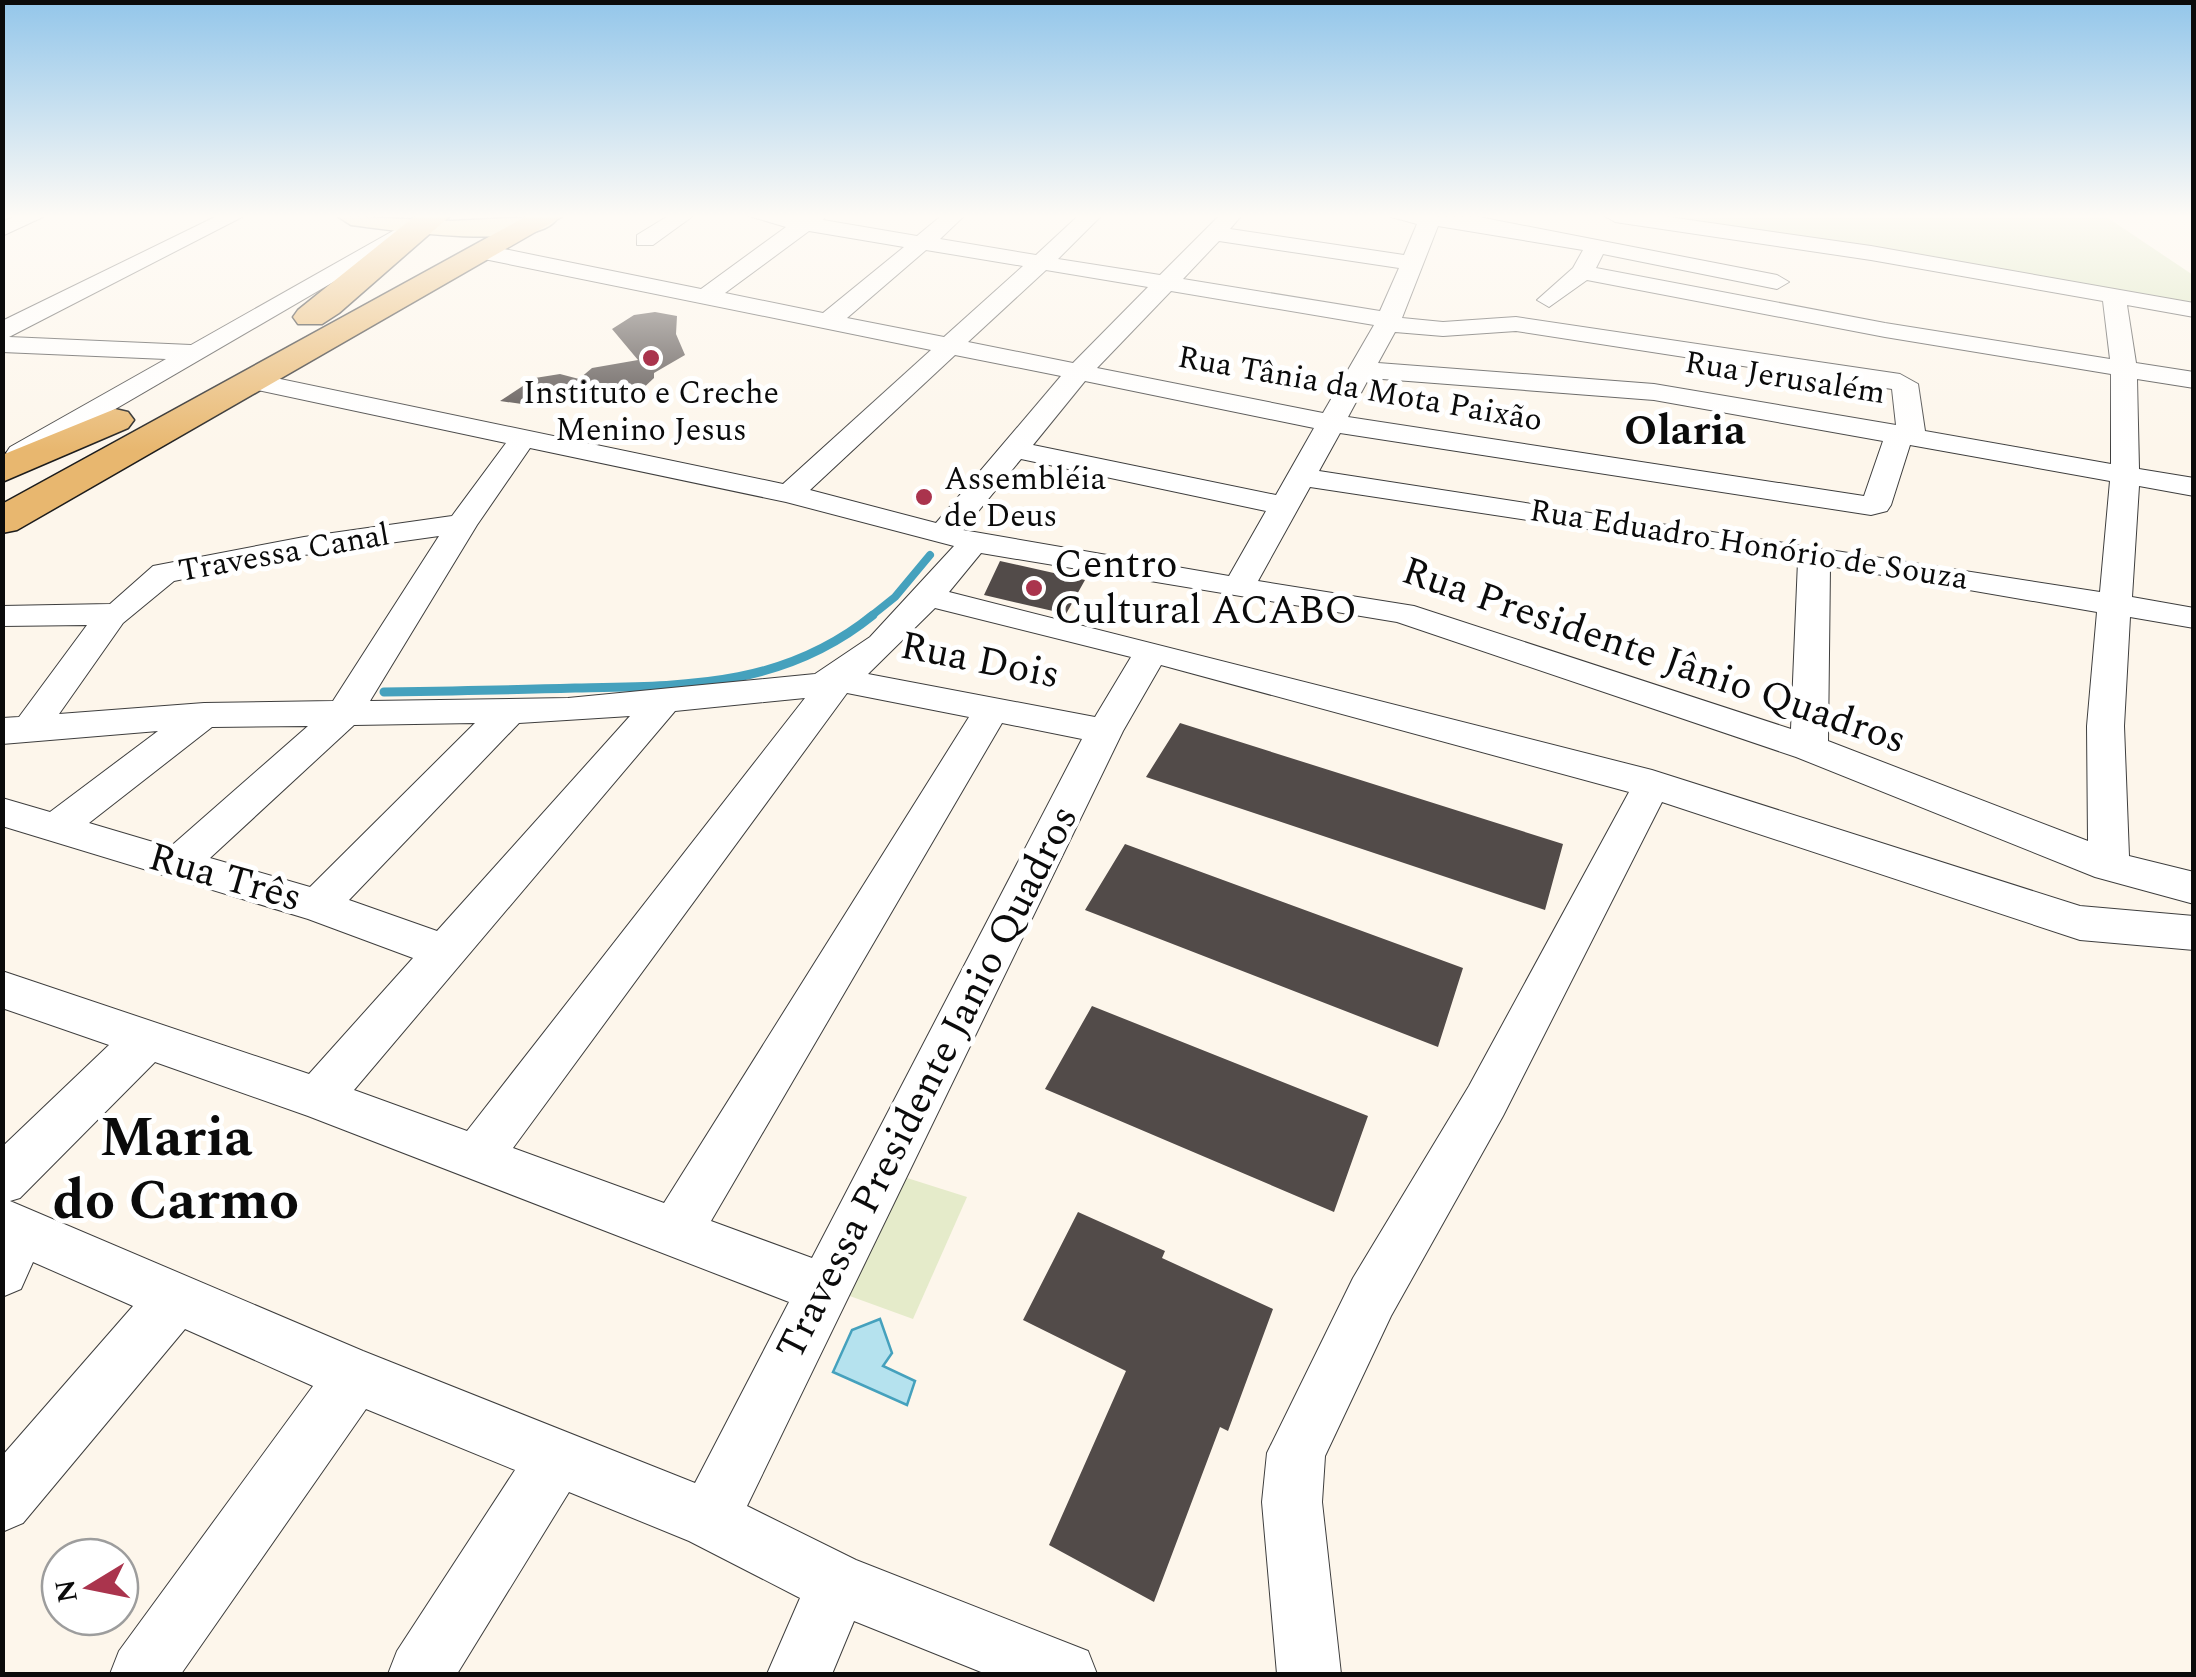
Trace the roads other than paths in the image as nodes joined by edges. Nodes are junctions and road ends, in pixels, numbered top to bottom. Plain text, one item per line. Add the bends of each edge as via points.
1 (77, 294) edge
2 (298, 294) edge
3 (345, 294) edge
4 (408, 294) edge
5 (697, 294) edge
6 (860, 294) edge
7 (1008, 294) edge
8 (1157, 294) edge
9 (1236, 294) edge
10 (1400, 294) edge
11 (1555, 294) edge
12 (1705, 294) edge
13 (2104, 294) edge
14 (706, 296) joint
15 (2114, 296) junction
16 (1548, 300) dead end
17 (2194, 310) edge
18 (828, 321) junction
19 (1388, 322) junction
20 (2, 332) edge
21 (2, 344) edge
22 (948, 347) junction
23 (194, 353) junction
24 (1361, 370) junction
25 (2124, 370) junction
26 (1078, 373) junction
27 (2194, 380) edge
28 (252, 381) junction
29 (1331, 423) junction
30 (1905, 433) junction
31 (522, 440) junction
32 (1016, 450) junction
33 (15, 457) edge
34 (2124, 475) junction
35 (1303, 477) junction
36 (2194, 487) edge
37 (789, 494) junction
38 (1285, 506) junction
39 (2, 520) edge
40 (462, 524) junction
41 (959, 538) junction
42 (1814, 554) junction
43 (1239, 586) junction
44 (930, 597) junction
45 (2114, 603) junction
46 (112, 615) junction
47 (2, 616) edge
48 (2194, 618) edge
49 (1152, 650) junction
50 (838, 680) junction
51 (662, 703) junction
52 (993, 708) junction
53 (509, 711) junction
54 (204, 715) junction
55 (342, 716) junction
56 (16, 730) edge
57 (1105, 731) junction
58 (1809, 748) junction
59 (1652, 784) junction
60 (2, 812) edge
61 (56, 828) junction
62 (176, 865) junction
63 (2110, 866) junction
64 (2194, 888) edge
65 (318, 906) junction
66 (2194, 933) edge
67 (444, 952) junction
68 (2, 989) edge
69 (146, 1040) junction
70 (318, 1098) junction
71 (476, 1158) junction
72 (2, 1181) edge
73 (675, 1233) junction
74 (8, 1242) edge
75 (825, 1289) junction
76 (177, 1296) junction
77 (355, 1376) junction
78 (558, 1456) junction
79 (2, 1502) edge
80 (709, 1518) junction
81 (838, 1584) junction
82 (989, 1660) edge
83 (142, 1674) edge
84 (420, 1674) edge
85 (800, 1674) edge
86 (1064, 1674) edge
87 (1309, 1674) edge

1 - 20 street
2 - 23 street
3 - 33 main road via 78,440
4 - 28 main road
5 - 14 street, Rua Tânia da Mota Paixão
6 - 18 street
7 - 22 street
8 - 26 street
9 - 19 street
10 - 19 street
11 - 16 street
12 - 25 street
13 - 15 street
14 - 18 street, Rua Tânia da Mota Paixão
15 - 17 street
15 - 25 street
18 - 22 street, Rua Tânia da Mota Paixão
19 - 24 street
19 - 30 street via 1443,329 1516,324 1902,382
21 - 23 street
22 - 26 street, Rua Tânia da Mota Paixão
22 - 37 street
23 - 33 street
24 - 29 street
24 - 30 street, Rua Jerusalém via 1602,386
25 - 27 street
25 - 34 street
26 - 29 street, Rua Tânia da Mota Paixão
26 - 32 street
28 - 31 street, Rua Presidente Jânio Quadros
28 - 39 main road
29 - 30 street, Rua Tânia da Mota Paixão via 1875,506
29 - 35 street
30 - 34 street, Rua Jerusalém
31 - 37 street, Rua Presidente Jânio Quadros
31 - 40 street
32 - 38 street
32 - 41 street
34 - 36 street, Rua Jerusalém
34 - 45 street
35 - 38 street
35 - 42 street, Rua Eduadro Honório de Souza
37 - 41 street, Rua Presidente Jânio Quadros
38 - 43 street
40 - 46 street, Travessa Canal via 164,573
40 - 55 street
41 - 43 street, Rua Presidente Jânio Quadros
41 - 44 street
42 - 45 street, Rua Eduadro Honório de Souza
42 - 58 street
43 - 58 street, Rua Presidente Jânio Quadros via 1402,613
44 - 49 street
44 - 50 street
45 - 48 street, Rua Eduadro Honório de Souza
45 - 63 street via 2105,726
46 - 47 street
46 - 56 street, Travessa Canal
49 - 57 street, Travessa Presidente Janio Quadros
49 - 59 street
50 - 51 street, Rua Dois
50 - 52 street, Rua Dois
50 - 71 street
51 - 53 street, Rua Dois
51 - 67 street
52 - 57 street, Rua Dois
52 - 73 street
53 - 55 street, Rua Dois
53 - 65 street
54 - 55 street, Rua Dois
54 - 56 street, Rua Dois
54 - 61 street
55 - 62 street
57 - 75 street, Travessa Presidente Janio Quadros
58 - 63 street, Rua Presidente Jânio Quadros
59 - 66 street via 2080,923
59 - 87 street via 1486,1101 1372,1297 1296,1453 1292,1502
60 - 61 street, Rua Três
61 - 62 street, Rua Três
62 - 65 street, Rua Três
63 - 64 street, Rua Presidente Jânio Quadros
65 - 67 street, Rua Três
67 - 70 street
68 - 69 street
69 - 70 street
69 - 72 street
70 - 71 street
71 - 73 street
73 - 75 street
74 - 76 street
75 - 80 street, Travessa Presidente Janio Quadros
76 - 77 street
76 - 79 street
77 - 78 street
77 - 83 street
78 - 80 street
78 - 84 street
80 - 81 street
81 - 82 street
81 - 85 street
82 - 86 street

